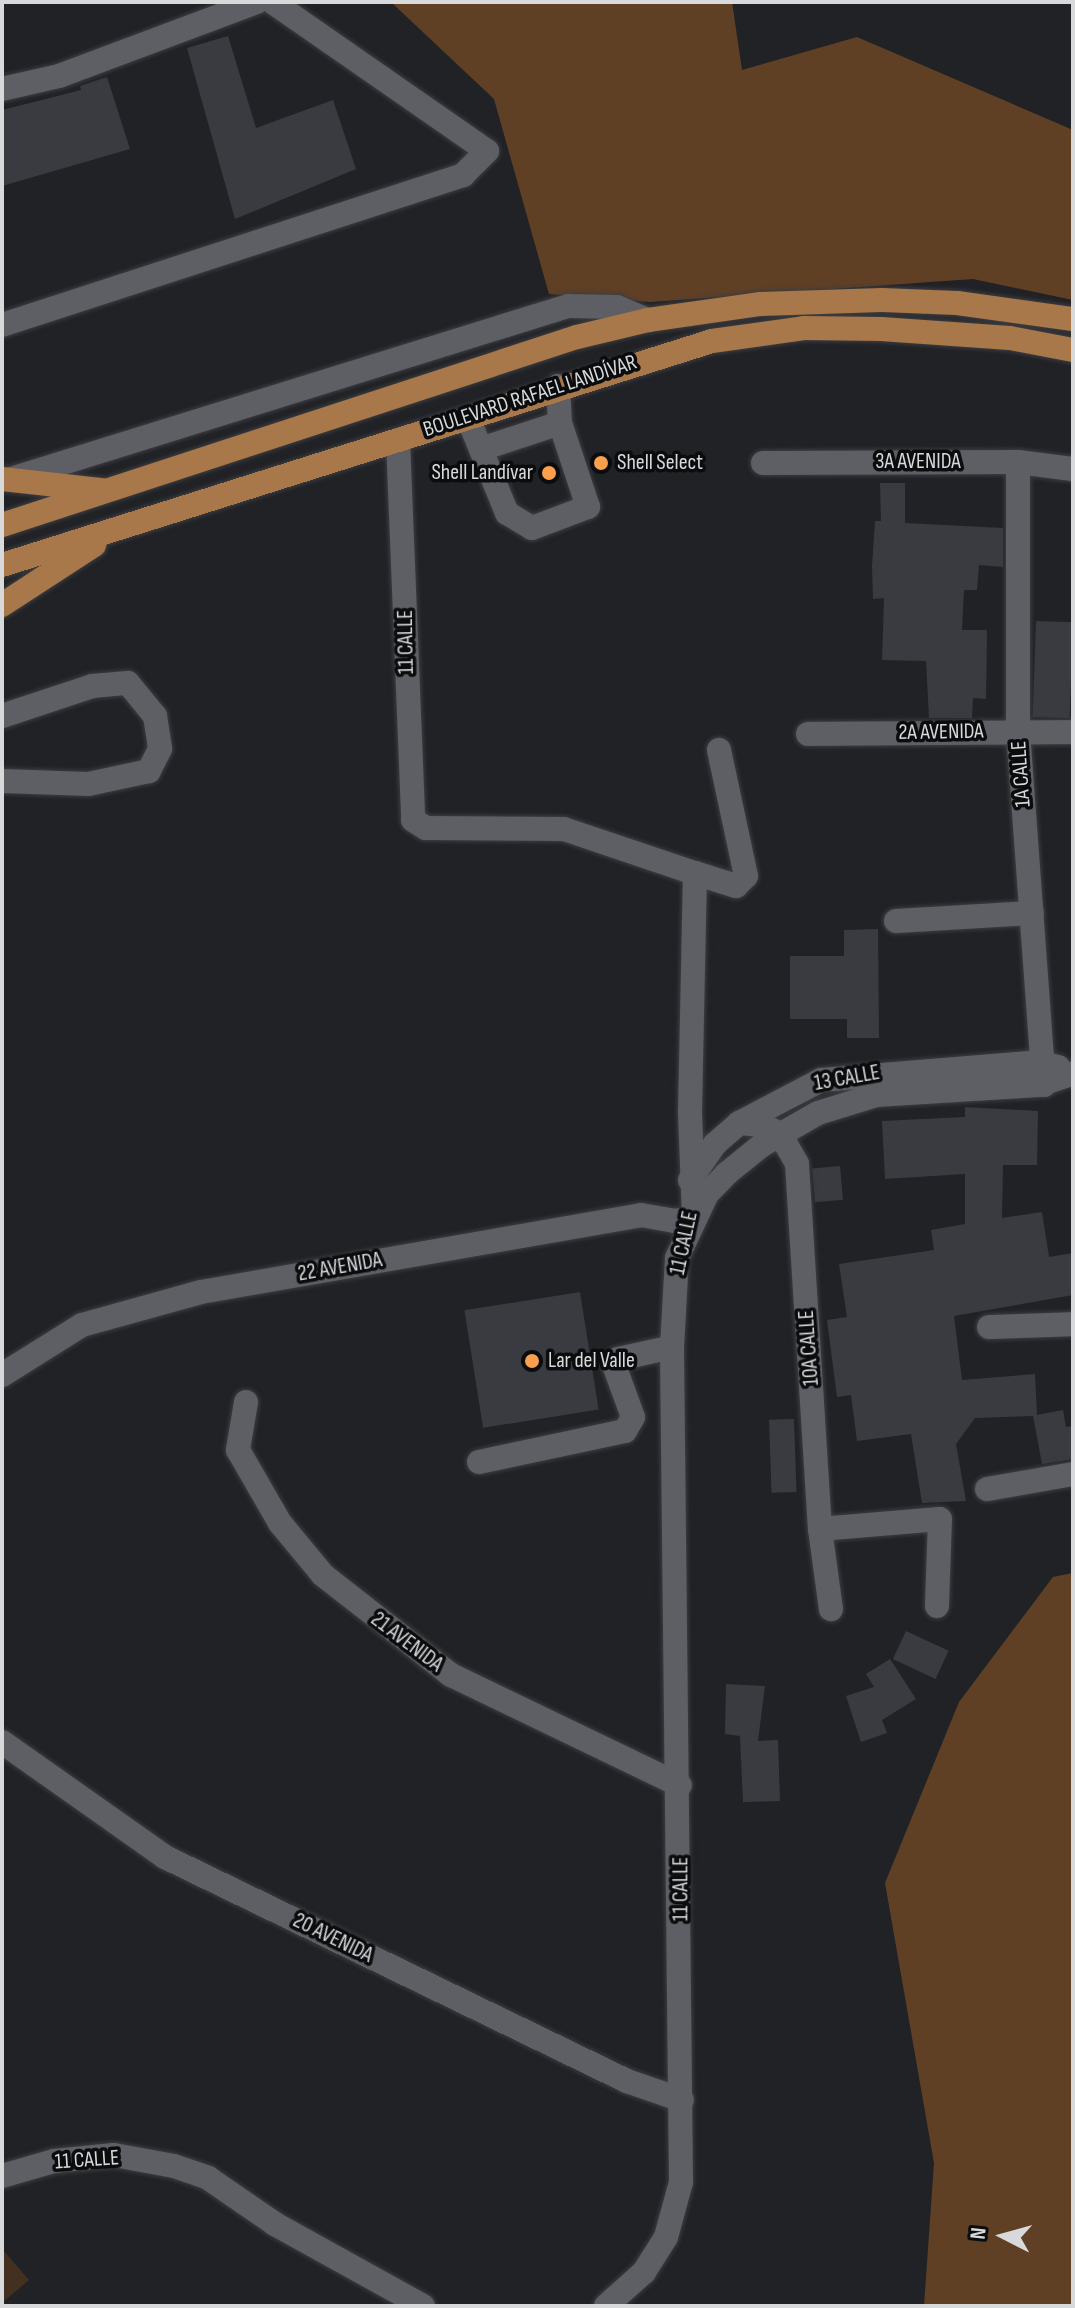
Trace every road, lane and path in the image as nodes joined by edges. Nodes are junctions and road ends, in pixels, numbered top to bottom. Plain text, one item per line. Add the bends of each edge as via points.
1 (257, 2) edge
2 (273, 2) edge
3 (2, 89) edge
4 (1073, 319) edge
5 (648, 320) junction
6 (2, 325) edge
7 (1073, 350) edge
8 (558, 386) junction
9 (468, 418) junction
10 (560, 423) junction
11 (398, 440) junction
12 (481, 449) junction
13 (1018, 462) junction
14 (763, 463) dead end
15 (1073, 469) edge
16 (6, 479) edge
17 (105, 491) junction
18 (2, 525) edge
19 (116, 530) junction
20 (2, 565) edge
21 (2, 605) edge
22 (2, 716) edge
23 (1018, 731) junction
24 (1073, 732) edge
25 (808, 734) dead end
26 (719, 750) dead end
27 (2, 781) edge
28 (695, 873) junction
29 (1032, 913) junction
30 (896, 921) dead end
31 (1044, 1073) junction
32 (739, 1123) junction
33 (780, 1134) junction
34 (691, 1177) junction
35 (684, 1219) junction
36 (677, 1258) joint
37 (1073, 1324) edge
38 (989, 1327) dead end
39 (672, 1347) junction
40 (2, 1375) edge
41 (246, 1402) dead end
42 (479, 1462) dead end
43 (1073, 1474) edge
44 (987, 1489) dead end
45 (820, 1529) junction
46 (937, 1606) dead end
47 (831, 1609) dead end
48 (2, 1742) edge
49 (680, 1785) junction
50 (682, 2100) junction
51 (2, 2176) edge
52 (423, 2306) edge
53 (606, 2306) edge

1 - 3 street via 59,76
2 - 6 street via 487,151 463,175
4 - 5 main road, BOULEVARD RAFAEL LANDÍVAR via 957,303 841,300 761,304
5 - 16 street via 617,307 568,306
5 - 17 main road, BOULEVARD RAFAEL LANDÍVAR via 577,337
7 - 8 main road, BOULEVARD RAFAEL LANDÍVAR via 1010,338 804,328 712,341
8 - 9 main road, BOULEVARD RAFAEL LANDÍVAR
8 - 10 street
9 - 11 main road, BOULEVARD RAFAEL LANDÍVAR
9 - 12 street
10 - 12 street
10 - 12 street via 588,507 532,528 507,513
11 - 19 main road, BOULEVARD RAFAEL LANDÍVAR
11 - 28 street, 11 CALLE via 413,820 426,828 564,829
13 - 14 street, 3A AVENIDA
13 - 15 street, 3A AVENIDA
13 - 23 street, 1A CALLE
16 - 17 main road
17 - 18 main road, BOULEVARD RAFAEL LANDÍVAR
19 - 20 main road, BOULEVARD RAFAEL LANDÍVAR
19 - 21 main road
22 - 27 street via 92,686 128,683 155,716 160,749 149,771 88,784
23 - 24 street, 2A AVENIDA
23 - 25 street, 2A AVENIDA
23 - 29 street, 1A CALLE
26 - 28 street via 746,876 736,886
28 - 34 street
29 - 30 street
29 - 31 street, 1A CALLE
31 - 32 street, 13 CALLE via 821,1080 789,1092
31 - 33 street, 13 CALLE via 876,1095 831,1108
32 - 33 street via 763,1125
32 - 34 street, 13 CALLE
33 - 35 street, 13 CALLE via 726,1174
33 - 45 street, 10A CALLE via 797,1164
34 - 35 street, 13 CALLE via 678,1196
35 - 36 street, 13 CALLE
35 - 40 street, 22 AVENIDA via 641,1215 201,1292 82,1325
36 - 39 street, 11 CALLE
37 - 38 street
39 - 42 street via 626,1354 614,1365 633,1417 625,1431
39 - 49 street, 11 CALLE
41 - 49 street, 21 AVENIDA via 238,1450 280,1523 323,1575 451,1675
43 - 44 street
45 - 46 street via 940,1519
45 - 47 street, 10A CALLE
48 - 50 street, 20 AVENIDA via 165,1857 627,2081
49 - 50 street, 11 CALLE
50 - 53 street, 11 CALLE via 681,2182 666,2237 644,2272
51 - 52 street, 11 CALLE via 43,2163 114,2155 174,2166 208,2178 275,2224

